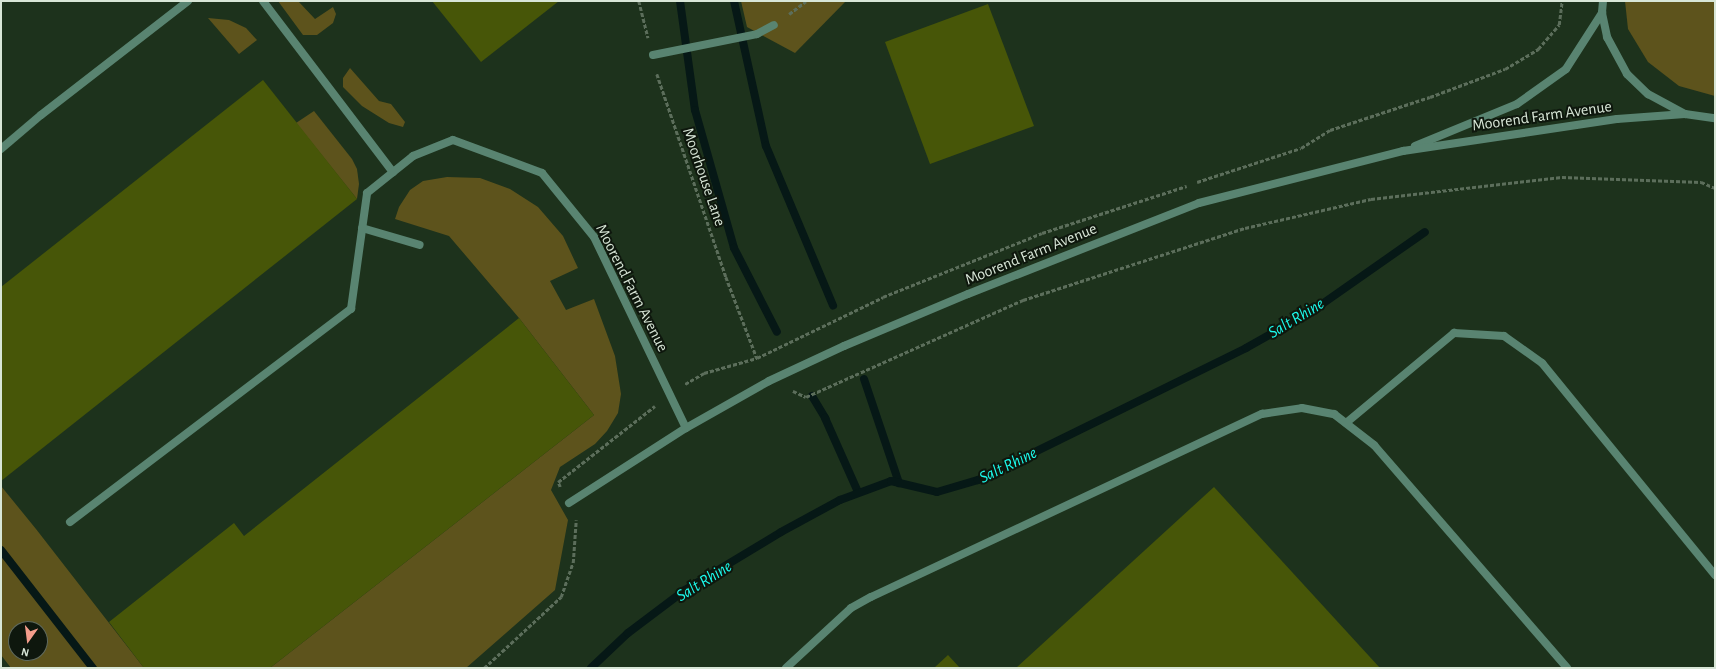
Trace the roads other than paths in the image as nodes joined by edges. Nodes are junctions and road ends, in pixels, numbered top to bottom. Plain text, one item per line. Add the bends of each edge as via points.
1 (188, 1) edge
2 (262, 1) edge
3 (1603, 1) edge
4 (1602, 13) junction
5 (774, 25) dead end
6 (653, 55) road end
7 (1685, 114) junction
8 (1715, 118) edge
9 (1, 150) edge
10 (1403, 151) junction
11 (394, 172) junction
12 (362, 228) junction
13 (420, 245) dead end
14 (1346, 423) junction
15 (686, 428) junction
16 (569, 503) dead end
17 (70, 522) dead end
18 (1715, 575) edge
19 (786, 668) edge
20 (1567, 668) edge

1 - 9 street via 41,115
2 - 11 street
3 - 4 street
4 - 7 street via 1607,37 1628,74 1648,94
4 - 10 street, Moorend Farm Avenue via 1566,69 1517,104
5 - 6 street via 757,34
7 - 8 street
7 - 10 street, Moorend Farm Avenue via 1617,119
10 - 15 street, Moorend Farm Avenue via 1199,203 844,346 769,381
11 - 12 street, Moorend Farm Avenue via 368,193
11 - 15 street, Moorend Farm Avenue via 413,156 453,140 542,173 594,237
12 - 13 street
12 - 17 street via 351,309
14 - 18 street via 1454,333 1504,336 1542,363
14 - 19 street via 1334,414 1302,408 1262,414 871,597 851,608
14 - 20 street via 1374,445
15 - 16 street, Moorend Farm Avenue

